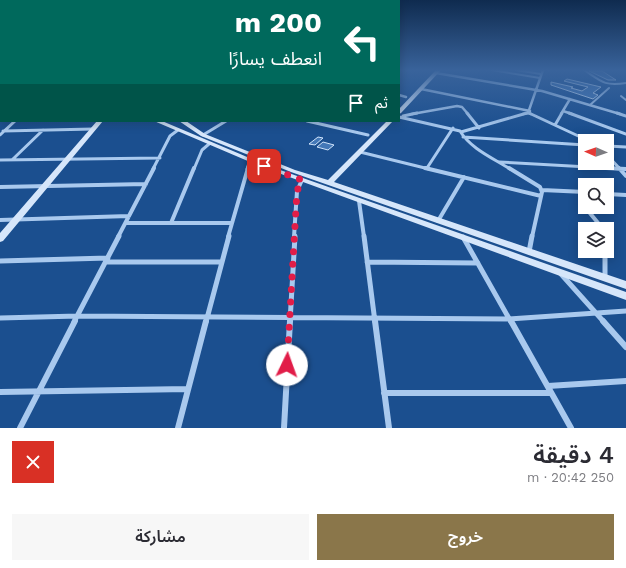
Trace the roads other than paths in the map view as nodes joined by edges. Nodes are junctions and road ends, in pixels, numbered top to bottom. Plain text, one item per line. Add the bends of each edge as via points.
1 (414, 90) edge
2 (420, 90) edge
3 (426, 90) edge
4 (537, 90) joint
5 (607, 90) edge
6 (400, 95) edge
7 (621, 96) dead end
8 (406, 97) junction
9 (570, 99) junction
10 (626, 100) edge
11 (400, 103) edge
12 (590, 105) junction
13 (563, 111) junction
14 (529, 112) junction
15 (400, 114) edge
16 (400, 115) edge
17 (400, 115) edge
18 (626, 116) edge
19 (14, 122) edge
20 (99, 122) edge
21 (159, 122) edge
22 (184, 122) edge
23 (224, 122) edge
24 (311, 122) edge
25 (381, 122) edge
26 (389, 122) edge
27 (555, 125) junction
28 (0, 128) edge
29 (7, 128) junction
30 (453, 128) junction
31 (478, 128) junction
32 (94, 129) junction
33 (43, 130) junction
34 (178, 130) junction
35 (3, 132) junction
36 (461, 132) junction
37 (626, 134) edge
38 (0, 135) edge
39 (203, 135) junction
40 (368, 136) junction
41 (578, 136) edge
42 (463, 137) junction
43 (209, 144) junction
44 (578, 145) edge
45 (614, 146) edge
46 (626, 147) edge
47 (360, 152) junction
48 (160, 158) junction
49 (68, 159) junction
50 (0, 160) edge
51 (12, 160) junction
52 (250, 160) junction
53 (499, 162) junction
54 (614, 163) edge
55 (427, 168) junction
56 (619, 168) junction
57 (626, 169) edge
58 (626, 176) edge
59 (464, 177) junction
60 (302, 180) junction
61 (326, 182) junction
62 (146, 184) junction
63 (45, 186) junction
64 (0, 187) edge
65 (542, 190) junction
66 (578, 192) edge
67 (614, 194) edge
68 (626, 195) edge
69 (541, 196) junction
70 (359, 201) junction
71 (591, 214) edge
72 (129, 216) junction
73 (16, 219) junction
74 (0, 220) edge
75 (438, 221) junction
76 (597, 222) edge
77 (126, 223) junction
78 (171, 223) junction
79 (232, 223) junction
80 (462, 237) junction
81 (0, 239) edge
82 (529, 252) junction
83 (606, 258) edge
84 (107, 260) junction
85 (0, 261) edge
86 (221, 262) junction
87 (367, 262) junction
88 (478, 263) junction
89 (560, 272) junction
90 (605, 278) junction
91 (626, 285) edge
92 (626, 296) edge
93 (626, 311) edge
94 (597, 314) junction
95 (78, 316) junction
96 (207, 316) junction
97 (290, 317) junction
98 (0, 318) edge
99 (374, 318) junction
100 (509, 319) junction
101 (626, 347) edge
102 (626, 382) edge
103 (548, 386) junction
104 (188, 389) junction
105 (40, 391) junction
106 (0, 392) edge
107 (551, 392) junction
108 (384, 393) junction
109 (20, 428) edge
110 (178, 428) edge
111 (284, 428) edge
112 (389, 428) edge
113 (571, 428) edge

1 - 8 street
2 - 15 street
3 - 14 street
4 - 9 street
4 - 14 street
5 - 12 lane
6 - 8 street
7 - 10 lane
8 - 11 street
9 - 12 street
9 - 13 street
12 - 18 street
13 - 27 street
13 - 37 street
14 - 27 street
14 - 31 street
16 - 31 street via 457,106 464,109
17 - 30 street
19 - 29 street
20 - 32 street
21 - 34 street
22 - 39 street
23 - 39 street
24 - 40 street
25 - 40 street
26 - 47 street
27 - 41 street
28 - 29 street
29 - 35 street
30 - 36 street
30 - 55 street
31 - 36 street
32 - 33 street
32 - 49 street
33 - 35 street
33 - 51 street
34 - 43 street
34 - 48 street via 170,136
35 - 38 street
36 - 42 street
39 - 61 street
40 - 61 street
42 - 44 street
42 - 53 street
43 - 52 street
43 - 78 street via 202,150
45 - 46 street
47 - 55 street
47 - 61 street
48 - 49 street
48 - 62 street
49 - 51 street
49 - 63 street
50 - 51 street
52 - 60 street
52 - 79 street
53 - 56 street
53 - 65 street
54 - 56 street
55 - 59 street
56 - 57 street
56 - 58 street
59 - 69 street
59 - 75 street
60 - 70 street
60 - 97 street via 297,191
61 - 75 street
62 - 63 street
62 - 72 street
63 - 64 street
63 - 73 street
65 - 66 street
65 - 69 street
67 - 68 street
69 - 82 street
70 - 80 street
70 - 87 street
71 - 76 street
72 - 73 street
72 - 77 street
73 - 74 street
73 - 81 street
75 - 82 street
77 - 78 street
77 - 84 street
78 - 79 street
79 - 86 street
80 - 88 street
80 - 89 street
82 - 90 street
83 - 90 street
84 - 85 street
84 - 86 street
84 - 95 street
86 - 96 street
87 - 88 street
87 - 99 street
88 - 100 street
89 - 92 street
89 - 94 street
90 - 91 street
93 - 94 street
94 - 100 street
94 - 101 street
95 - 96 street
95 - 98 street
95 - 105 street
96 - 97 street
96 - 104 street
97 - 99 street
97 - 111 street
99 - 100 street
99 - 108 street
100 - 103 street
102 - 103 street
103 - 107 street
104 - 105 street
104 - 110 street
105 - 106 street
105 - 109 street
107 - 108 street
107 - 113 street
108 - 112 street

